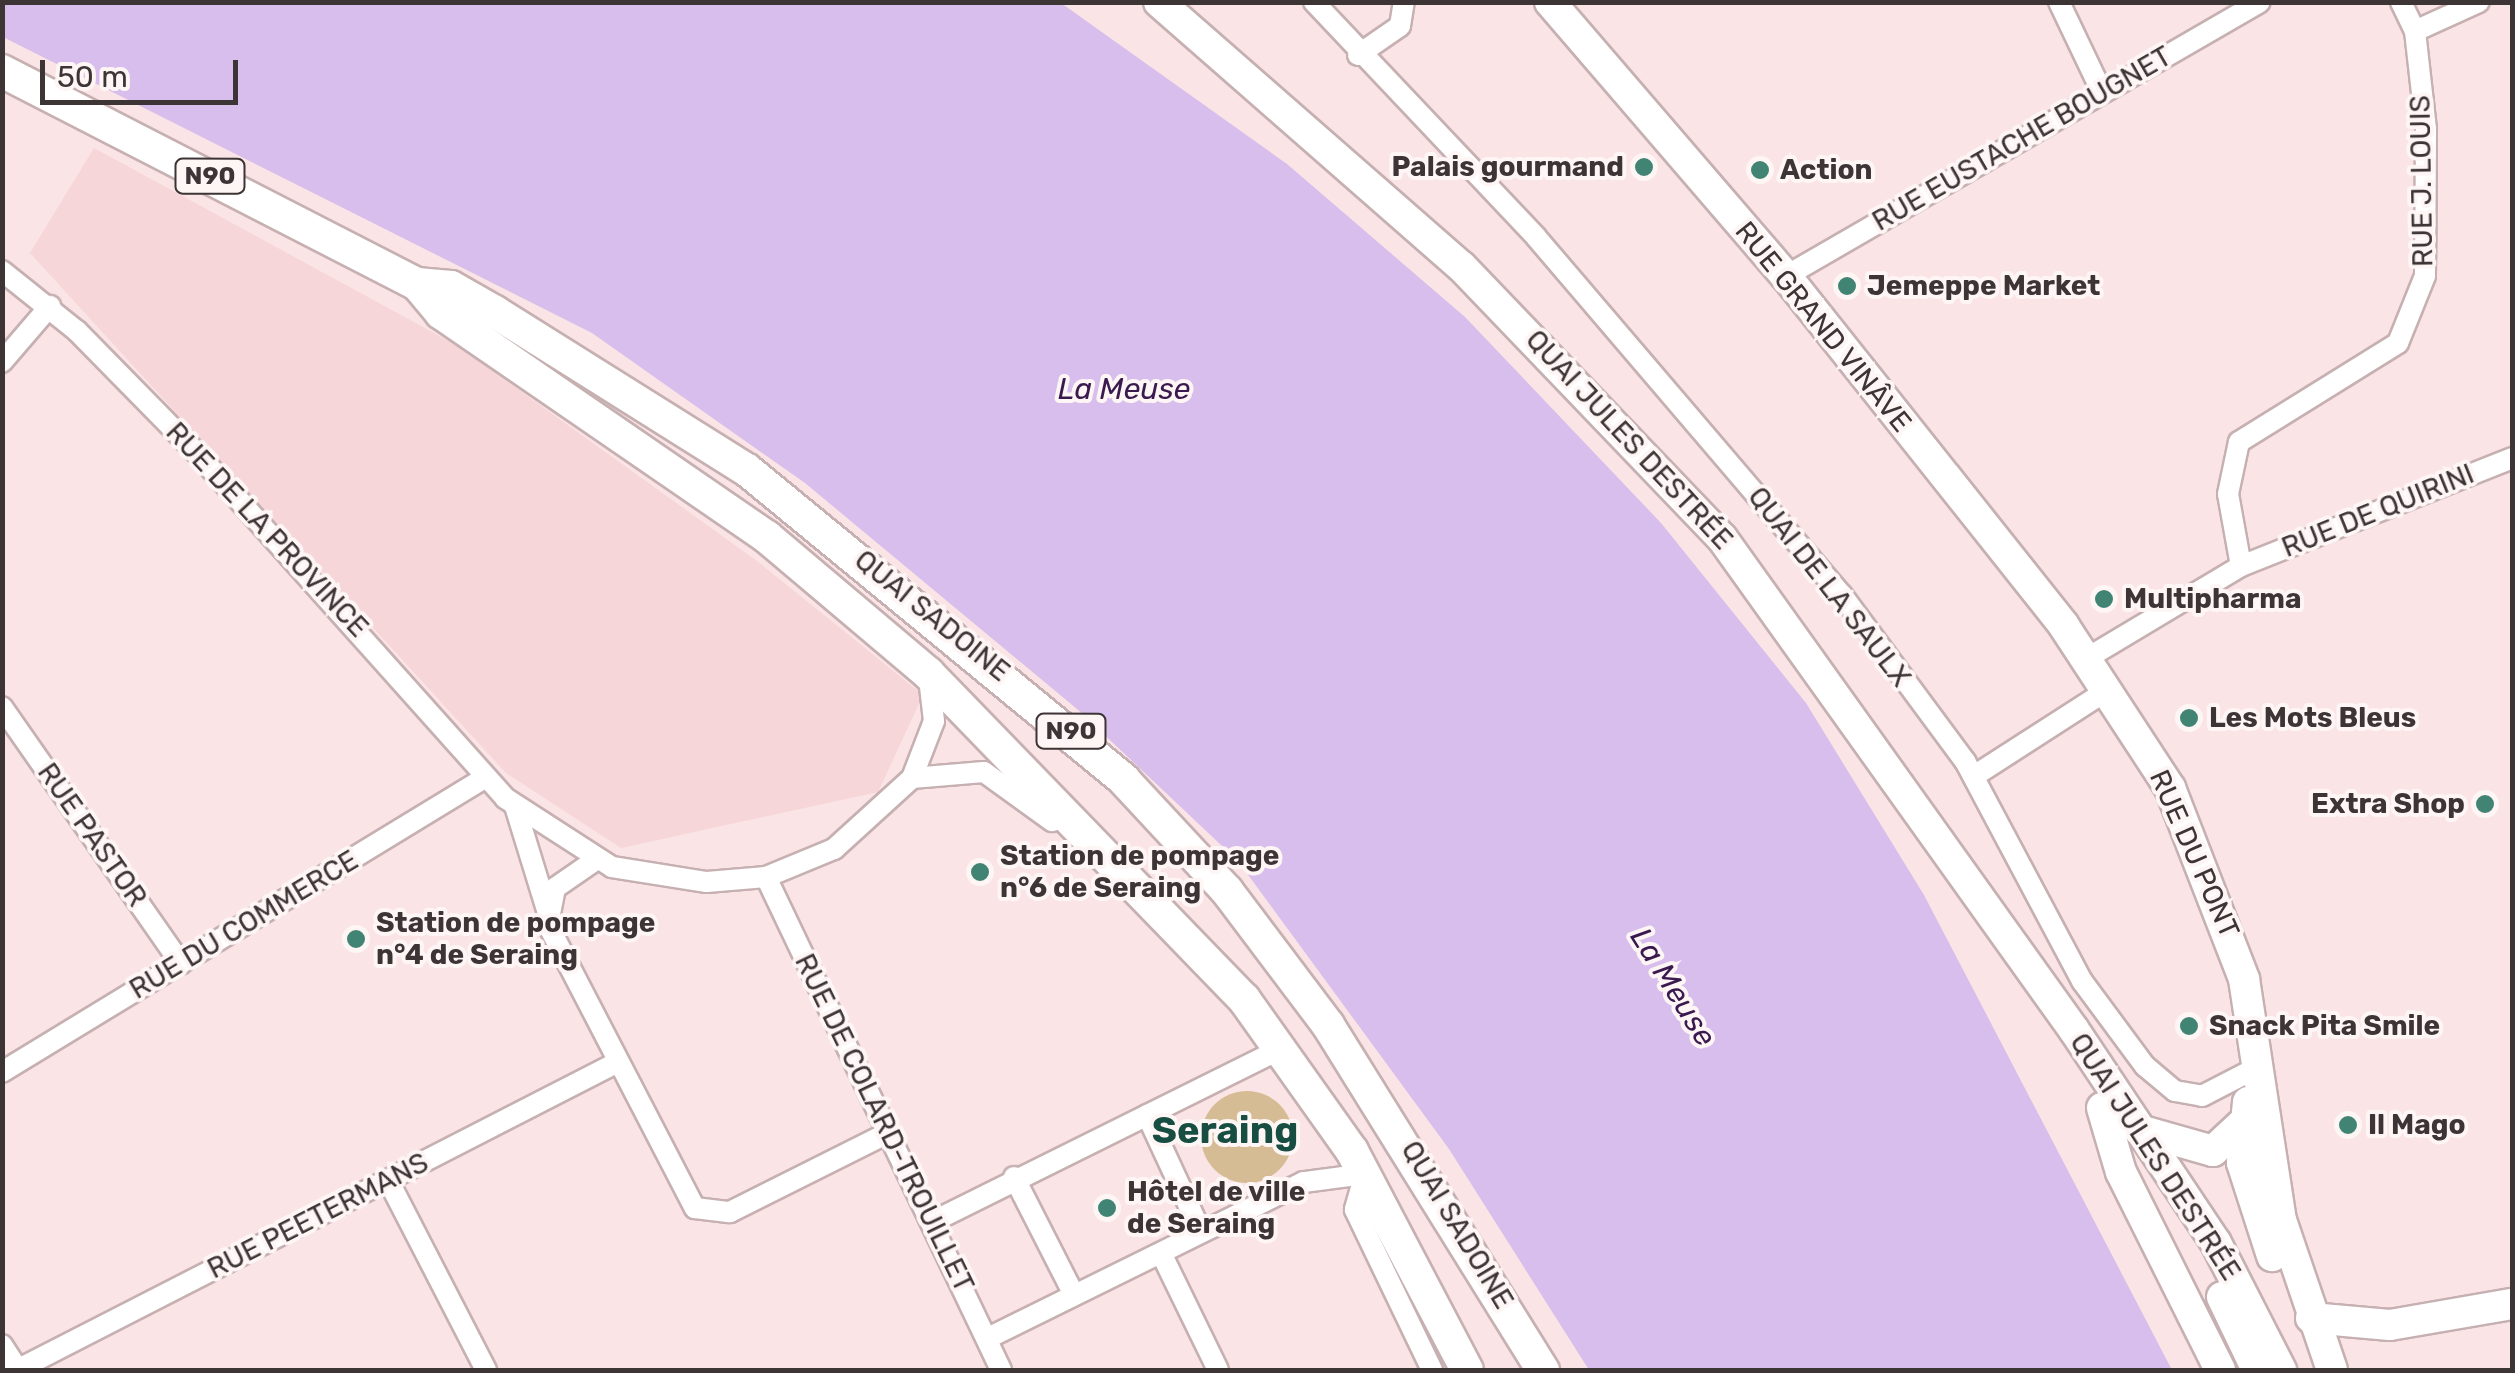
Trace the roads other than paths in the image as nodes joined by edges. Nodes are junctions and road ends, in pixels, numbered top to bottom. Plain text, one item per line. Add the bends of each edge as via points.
1 (1159, 2) edge
2 (1314, 2) edge
3 (1404, 2) edge
4 (1550, 2) edge
5 (2059, 2) edge
6 (2260, 2) edge
7 (2400, 2) edge
8 (2479, 2) edge
9 (2416, 31) junction
10 (1358, 55) junction
11 (2, 71) edge
12 (2101, 90) junction
13 (2, 271) edge
14 (1786, 276) junction
15 (417, 284) junction
16 (50, 306) junction
17 (2, 362) edge
18 (2512, 458) edge
19 (2241, 566) junction
20 (2088, 657) junction
21 (928, 673) junction
22 (2110, 689) junction
23 (2, 707) edge
24 (1974, 776) junction
25 (486, 777) junction
26 (912, 778) junction
27 (514, 806) junction
28 (1091, 834) junction
29 (596, 859) junction
30 (766, 877) junction
31 (547, 912) junction
32 (2015, 953) junction
33 (180, 964) junction
34 (1280, 1049) junction
35 (618, 1062) junction
36 (2260, 1066) junction
37 (2, 1072) edge
38 (2102, 1108) junction
39 (1146, 1115) junction
40 (2242, 1124) junction
41 (2139, 1130) junction
42 (888, 1132) junction
43 (2213, 1151) junction
44 (2242, 1163) junction
45 (1366, 1174) junction
46 (1014, 1177) junction
47 (388, 1180) junction
48 (2281, 1220) junction
49 (932, 1222) junction
50 (1202, 1232) junction
51 (1161, 1253) junction
52 (1074, 1295) junction
53 (2512, 1304) edge
54 (2311, 1318) junction
55 (2390, 1324) junction
56 (990, 1337) junction
57 (2, 1345) edge
58 (2328, 1360) edge
59 (18, 1370) edge
60 (486, 1370) edge
61 (1000, 1370) edge
62 (1218, 1370) edge
63 (1432, 1370) edge
64 (1467, 1370) edge
65 (1543, 1370) edge
66 (2220, 1370) edge
67 (2257, 1370) edge
68 (2280, 1370) edge

1 - 32 main road, QUAI JULES DESTRÉE via 1461,266 1672,480 1827,675
2 - 10 street, QUAI DE LA SAULX
3 - 10 street via 1400,26
4 - 14 main road, RUE GRAND VINÂVE
5 - 12 street
6 - 12 street, RUE EUSTACHE BOUGNET
7 - 9 street, RUE J. LOUIS
8 - 9 street
9 - 19 street, RUE J. LOUIS via 2429,254 2416,304 2398,343 2239,442 2228,494
10 - 24 street, QUAI DE LA SAULX via 1536,237 1726,456
11 - 15 main road, QUAI SADOINE / N90
12 - 14 street, RUE EUSTACHE BOUGNET
13 - 16 street, RUE DE LA PROVINCE
14 - 20 main road, RUE GRAND VINÂVE
15 - 21 main road, QUAI SADOINE / N90 via 441,312 767,537
15 - 65 main road, QUAI SADOINE / N90 via 451,287 747,470 1124,780 1227,891 1338,1038
16 - 17 street
16 - 25 street, RUE DE LA PROVINCE via 292,553
18 - 19 street, RUE DE QUIRINI
19 - 20 street, RUE DE QUIRINI
20 - 22 main road, RUE DU PONT
21 - 26 street via 934,721
21 - 28 main road, QUAI SADOINE / N90
22 - 24 street
22 - 36 main road, RUE DU PONT via 2170,788 2216,891
23 - 33 street, RUE PASTOR
24 - 36 street, QUAI DE LA SAULX via 2088,991 2153,1076 2202,1096
25 - 27 street, RUE DE LA PROVINCE
25 - 33 street, RUE DU COMMERCE
26 - 28 street via 984,772 1065,829
26 - 30 street via 834,848
27 - 29 street, RUE DE LA PROVINCE
27 - 31 street, RUE DE LA PROVINCE
28 - 34 main road, QUAI SADOINE / N90
29 - 30 street, RUE DE LA PROVINCE via 668,881
29 - 31 street via 562,880
30 - 42 street, RUE DE COLARD-TROUILLET
31 - 35 street, RUE DE LA PROVINCE
32 - 38 main road, QUAI JULES DESTRÉE via 2049,1028
32 - 41 main road, QUAI JULES DESTRÉE
33 - 37 street, RUE DU COMMERCE
34 - 39 street
34 - 45 main road, QUAI SADOINE / N90
35 - 42 street, RUE DE LA PROVINCE via 686,1199 704,1212 730,1212
35 - 47 street, RUE PEETERMANS
36 - 40 main road
36 - 48 main road via 2258,1116
38 - 66 main road via 2120,1172
38 - 67 main road, QUAI JULES DESTRÉE via 2193,1245
39 - 46 street
39 - 50 street
40 - 43 main road
40 - 44 main road
41 - 43 main road
41 - 68 main road, QUAI JULES DESTRÉE via 2216,1244
42 - 49 street, RUE DE COLARD-TROUILLET
43 - 44 main road
44 - 48 main road
44 - 58 main road via 2292,1317
45 - 50 street via 1304,1182
45 - 63 street, QUAI SADOINE via 1355,1210
45 - 64 main road, QUAI SADOINE / N90
46 - 49 street
46 - 52 street
47 - 59 street, RUE PEETERMANS
47 - 60 street
48 - 54 main road
49 - 56 street, RUE DE COLARD-TROUILLET
50 - 51 street
51 - 52 street
51 - 62 street
52 - 56 street
53 - 55 main road
54 - 55 main road
54 - 58 main road
55 - 58 main road
56 - 61 street, RUE DE COLARD-TROUILLET
57 - 59 street

